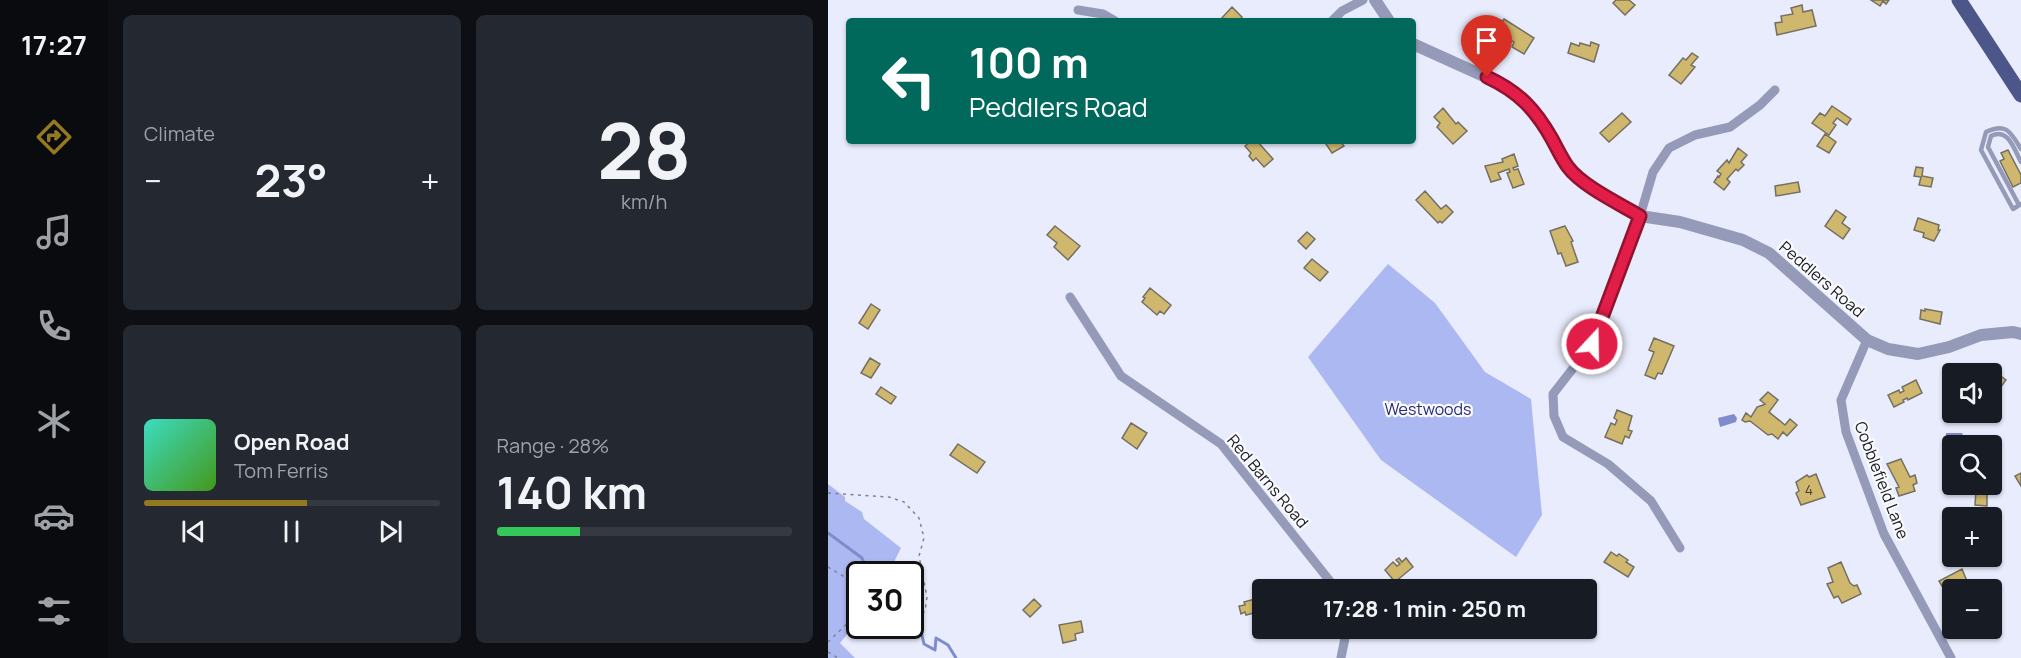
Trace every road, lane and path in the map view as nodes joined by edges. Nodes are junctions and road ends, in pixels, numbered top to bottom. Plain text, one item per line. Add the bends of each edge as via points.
1 (1363, 0) edge
2 (1375, 0) edge
3 (1959, 0) edge
4 (1078, 10) dead end
5 (1110, 18) edge
6 (1335, 18) edge
7 (1387, 18) edge
8 (1416, 45) edge
9 (1775, 90) dead end
10 (2021, 95) edge
11 (2021, 149) edge
12 (2021, 162) edge
13 (2020, 205) edge
14 (1640, 216) junction
15 (1070, 297) dead end
16 (2021, 334) edge
17 (1867, 340) junction
18 (828, 493) edge
19 (1680, 549) dead end
20 (920, 561) edge
21 (828, 567) edge
22 (846, 578) edge
23 (1328, 579) edge
24 (924, 582) edge
25 (924, 612) edge
26 (846, 626) edge
27 (1345, 639) edge
28 (828, 642) edge
29 (828, 652) edge
30 (838, 658) edge
31 (1341, 658) edge
32 (1951, 658) edge

1 - 6 street
2 - 7 street
3 - 10 main road
4 - 5 street
8 - 14 street, Peddlers Road via 1506,86 1526,101 1569,168 1590,186
9 - 14 street via 1730,127 1695,135 1669,148 1653,172
11 - 13 lane via 2006,129 1996,128 1986,132 1981,150 2013,209
12 - 13 lane via 2008,137 1997,133 1990,136 1988,147
14 - 17 street, Peddlers Road via 1680,222 1743,240 1769,253
14 - 19 street via 1592,344 1553,394 1554,416 1563,437 1608,464 1651,501
15 - 23 street, Red Barns Road via 1121,376 1221,444
16 - 17 street, Peddlers Road via 1981,335 1918,354 1888,349
17 - 32 street, Cobblefield Lane via 1841,400 1846,432 1884,534
18 - 20 path via 889,497 904,502 919,518 924,538
21 - 22 path
24 - 25 path
26 - 28 path
27 - 31 street
29 - 30 path

